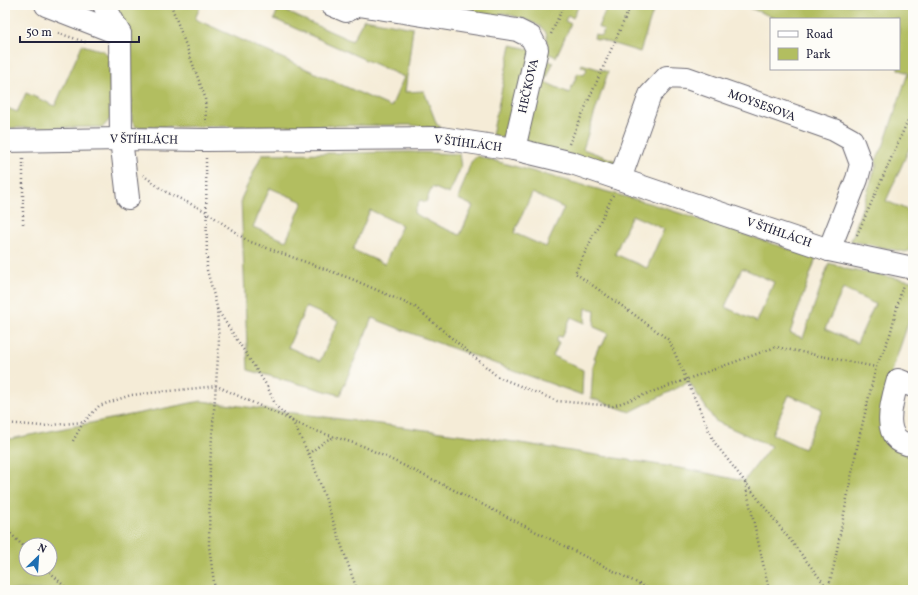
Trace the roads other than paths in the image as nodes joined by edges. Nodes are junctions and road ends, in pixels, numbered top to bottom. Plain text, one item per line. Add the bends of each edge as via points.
1 (46, 5) edge
2 (104, 5) edge
3 (332, 5) edge
4 (120, 34) junction
5 (121, 138) junction
6 (5, 141) edge
7 (514, 149) junction
8 (620, 179) junction
9 (128, 198) dead end
10 (829, 250) junction
11 (908, 275) edge
12 (906, 383) edge
13 (913, 445) edge

1 - 4 street
2 - 4 street
3 - 7 street, HEČKOVA via 346,11 359,5 517,30 531,37 537,48
4 - 5 street
5 - 6 street, V ŠTÍHLÁCH
5 - 7 street, V ŠTÍHLÁCH via 441,138
5 - 9 street
7 - 8 street, V ŠTÍHLÁCH via 572,163
8 - 10 street, V ŠTÍHLÁCH
8 - 10 street, MOYSESOVA via 650,95 667,77 687,78 834,130 852,140 861,164
10 - 11 street, V ŠTÍHLÁCH
12 - 13 street via 890,406 890,426 898,439

